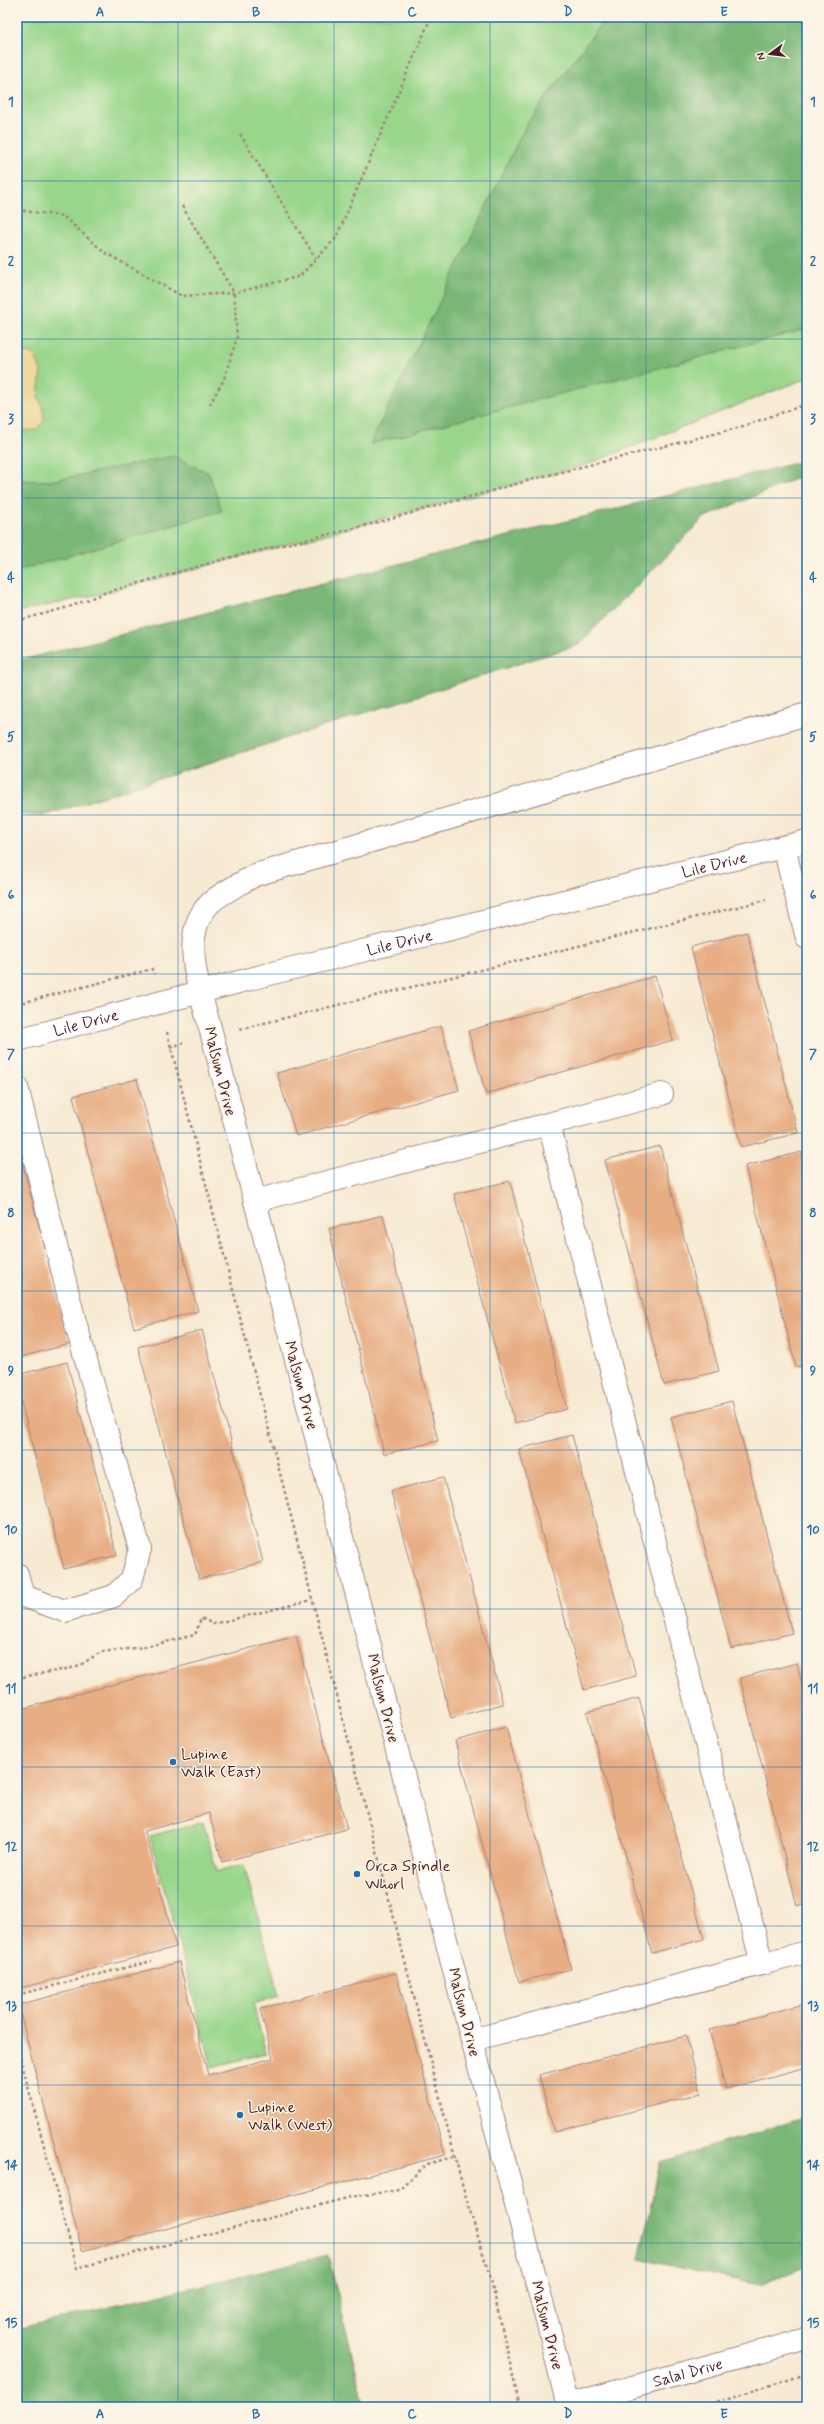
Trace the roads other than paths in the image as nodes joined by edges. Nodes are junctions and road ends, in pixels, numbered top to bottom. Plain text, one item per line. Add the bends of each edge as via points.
1 (807, 714) edge
2 (807, 841) edge
3 (784, 848) junction
4 (807, 938) edge
5 (201, 991) junction
6 (17, 1040) edge
7 (17, 1087) edge
8 (662, 1094) dead end
9 (549, 1124) junction
10 (255, 1201) junction
11 (17, 1574) edge
12 (807, 1952) edge
13 (762, 1964) junction
14 (472, 2040) junction
15 (807, 2339) edge
16 (568, 2406) edge

1 - 5 street, Malsum Drive via 255,875 214,899 196,923 193,942
2 - 3 street, Lile Drive
3 - 4 street
3 - 5 street, Lile Drive
5 - 6 street, Lile Drive
5 - 10 street, Malsum Drive
7 - 11 street via 74,1318 140,1549 132,1579 114,1596 65,1611 23,1596
8 - 9 street
9 - 10 street
9 - 13 street
10 - 14 street, Malsum Drive
12 - 13 street
13 - 14 street
14 - 16 street, Malsum Drive
15 - 16 street, Salal Drive

